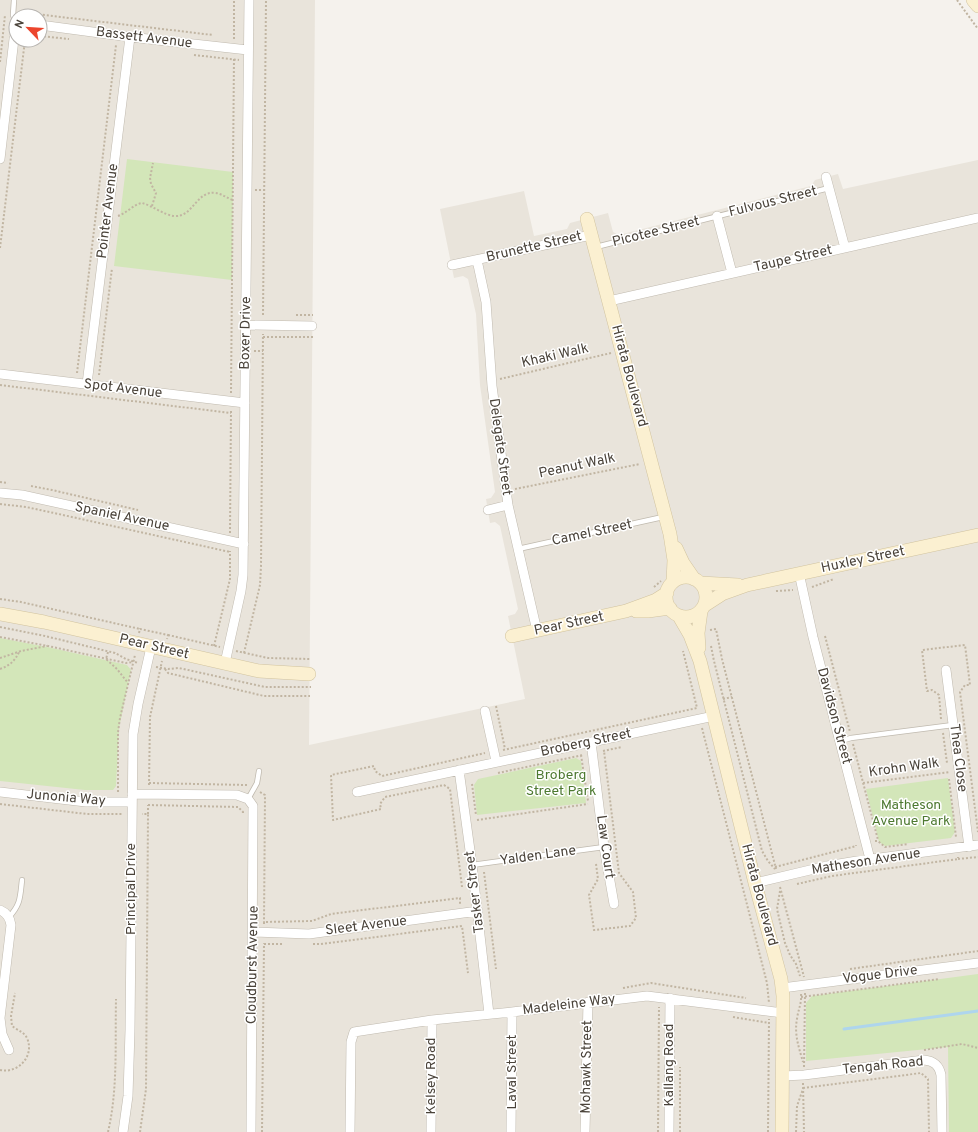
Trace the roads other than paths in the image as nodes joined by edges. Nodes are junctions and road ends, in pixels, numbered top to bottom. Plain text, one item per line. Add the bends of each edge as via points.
1 (249, 0) edge
2 (974, 0) edge
3 (978, 6) edge
4 (48, 26) edge
5 (130, 37) junction
6 (13, 48) edge
7 (248, 50) junction
8 (0, 159) edge
9 (826, 177) dead end
10 (828, 188) junction
11 (717, 216) junction
12 (978, 218) edge
13 (588, 219) dead end
14 (593, 241) junction
15 (844, 248) junction
16 (477, 260) junction
17 (452, 265) dead end
18 (732, 273) junction
19 (609, 301) junction
20 (246, 325) junction
21 (312, 326) dead end
22 (0, 374) edge
23 (87, 384) junction
24 (245, 403) junction
25 (0, 493) edge
26 (508, 505) junction
27 (488, 510) dead end
28 (666, 517) junction
29 (670, 534) junction
30 (978, 535) edge
31 (244, 544) junction
32 (518, 548) junction
33 (799, 573) junction
34 (697, 581) junction
35 (747, 585) junction
36 (670, 587) junction
37 (703, 608) junction
38 (626, 611) junction
39 (674, 612) junction
40 (0, 614) edge
41 (537, 631) junction
42 (512, 636) dead end
43 (152, 647) junction
44 (700, 662) junction
45 (225, 663) junction
46 (946, 670) dead end
47 (310, 681) road end
48 (485, 711) dead end
49 (714, 716) junction
50 (953, 725) junction
51 (841, 741) junction
52 (591, 742) junction
53 (496, 761) junction
54 (459, 770) junction
55 (259, 771) dead end
56 (0, 792) edge
57 (357, 792) dead end
58 (132, 798) junction
59 (248, 799) junction
60 (973, 846) edge
61 (604, 847) junction
62 (870, 859) junction
63 (472, 865) junction
64 (22, 880) dead end
65 (755, 883) junction
66 (614, 904) dead end
67 (0, 910) edge
68 (478, 912) junction
69 (9, 917) junction
70 (253, 932) junction
71 (978, 963) edge
72 (782, 988) junction
73 (670, 998) junction
74 (588, 1002) junction
75 (512, 1012) junction
76 (783, 1013) junction
77 (489, 1014) junction
78 (432, 1020) junction
79 (9, 1050) dead end
80 (783, 1076) junction
81 (123, 1132) edge
82 (251, 1132) edge
83 (350, 1132) edge
84 (431, 1132) edge
85 (512, 1132) edge
86 (585, 1132) edge
87 (669, 1132) edge
88 (782, 1132) edge
89 (942, 1132) edge

1 - 7 street, Boxer Drive
2 - 3 street
4 - 5 street, Bassett Avenue
5 - 7 street, Bassett Avenue
5 - 23 street, Pointer Avenue
6 - 8 street
7 - 20 street, Boxer Drive
9 - 10 street
10 - 11 lane, Fulvous Street
10 - 15 street
11 - 14 lane, Picotee Street
11 - 18 street
12 - 15 street, Taupe Street
13 - 14 street, Hirata Boulevard
14 - 16 street, Brunette Street
14 - 19 street, Hirata Boulevard
15 - 18 street, Taupe Street
16 - 17 street, Brunette Street
16 - 26 street, Delegate Street via 486,302 492,381
18 - 19 street, Taupe Street
19 - 28 street, Hirata Boulevard
20 - 21 street
20 - 24 street, Boxer Drive
22 - 23 street, Spot Avenue
23 - 24 street, Spot Avenue
24 - 31 street, Boxer Drive
25 - 31 street, Spaniel Avenue via 22,495
26 - 27 street
26 - 32 street, Delegate Street
28 - 29 street, Hirata Boulevard
28 - 32 lane, Camel Street
29 - 34 street, Hirata Boulevard via 682,563
29 - 36 street, Hirata Boulevard via 674,560
30 - 33 street, Huxley Street
31 - 45 street, Boxer Drive via 241,591
32 - 41 street, Delegate Street
33 - 35 street, Huxley Street
33 - 51 street, Davidson Street
34 - 35 street, Huxley Street via 720,585
34 - 36 street via 685,577
34 - 37 street via 706,592
35 - 37 street, Huxley Street via 722,594
36 - 38 street, Pear Street via 656,600
36 - 39 street via 666,599
37 - 39 street via 689,618
37 - 44 street, Hirata Boulevard via 698,633
38 - 39 street, Pear Street
38 - 41 street, Pear Street
39 - 44 street, Hirata Boulevard via 690,635
40 - 43 street, Pear Street
41 - 42 street, Pear Street
43 - 45 street, Pear Street
43 - 58 street, Principal Drive via 132,734
44 - 49 street, Hirata Boulevard
45 - 47 street, Pear Street
46 - 50 street, Thea Close
48 - 53 street
49 - 52 street, Broberg Street
49 - 65 street, Hirata Boulevard
50 - 51 lane
50 - 60 street, Thea Close
51 - 62 street, Davidson Street
52 - 53 street, Broberg Street
52 - 61 street, Law Court
53 - 54 street, Broberg Street
54 - 57 street, Broberg Street
54 - 63 street, Tasker Street
55 - 59 lane
56 - 58 street, Junonia Way via 86,802
58 - 59 street via 237,795
58 - 81 street, Principal Drive via 129,1077
59 - 70 street, Cloudburst Avenue via 254,812
60 - 62 street, Matheson Avenue
61 - 63 lane, Yalden Lane
61 - 66 street, Law Court
62 - 65 street, Matheson Avenue
63 - 68 street, Tasker Street
64 - 69 lane via 20,900
65 - 72 street, Hirata Boulevard
67 - 69 street
68 - 70 street, Sleet Avenue via 309,934
68 - 77 street, Tasker Street
69 - 79 street via 11,933 0,1018 1,1029
70 - 82 street, Cloudburst Avenue
71 - 72 street, Vogue Drive
72 - 76 street, Hirata Boulevard
73 - 74 street, Madeleine Way via 647,996
73 - 76 street, Madeleine Way
73 - 87 street, Kallang Road
74 - 75 street, Madeleine Way
74 - 86 street, Mohawk Street
75 - 77 street, Madeleine Way
75 - 85 street, Laval Street
76 - 80 street, Hirata Boulevard
77 - 78 street, Madeleine Way
78 - 83 street, Madeleine Way via 354,1032 351,1042
78 - 84 street, Kelsey Road
80 - 88 street, Hirata Boulevard
80 - 89 street, Tengah Road via 930,1061 940,1068

